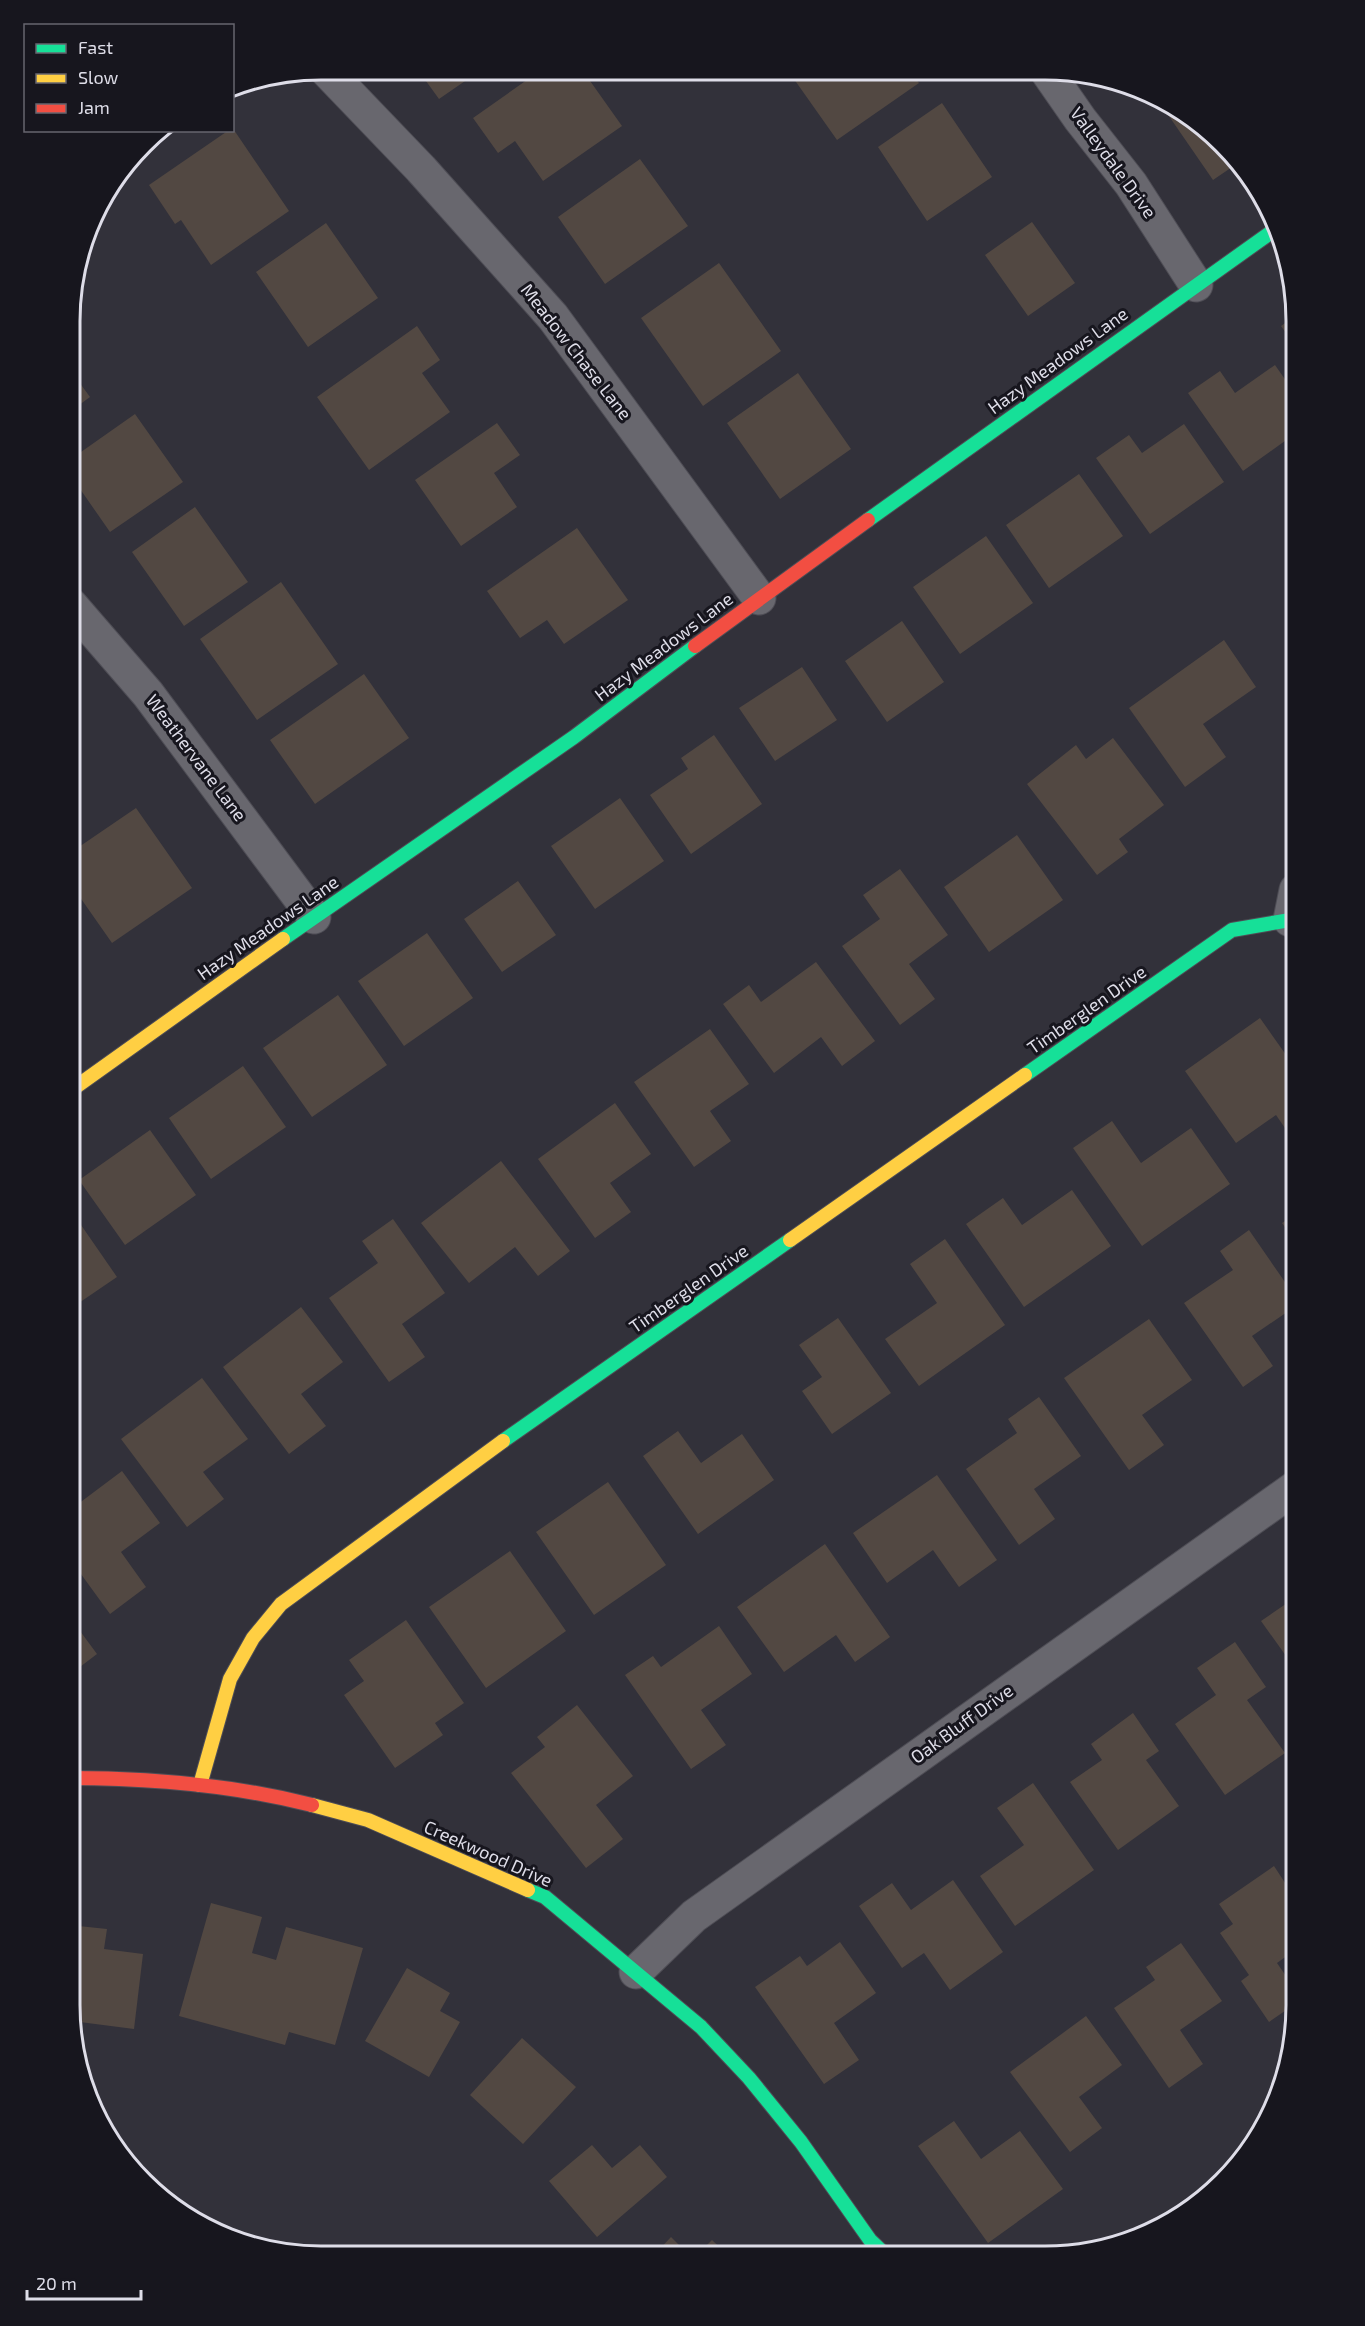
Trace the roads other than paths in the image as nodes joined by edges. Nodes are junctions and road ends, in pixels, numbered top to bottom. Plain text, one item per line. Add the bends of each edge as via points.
1 (335, 80) edge
2 (1052, 80) edge
3 (1269, 233) edge
4 (1196, 285) junction
5 (759, 598) junction
6 (80, 614) edge
7 (1286, 913) edge
8 (314, 917) junction
9 (80, 1084) edge
10 (1286, 1494) edge
11 (80, 1778) edge
12 (200, 1785) junction
13 (636, 1972) junction
14 (876, 2246) edge

1 - 5 street, Meadow Chase Lane via 553,317
2 - 4 street, Valleydale Drive via 1131,184
3 - 4 street, Hazy Meadows Lane
4 - 5 street, Hazy Meadows Lane
5 - 8 street, Hazy Meadows Lane via 574,736
6 - 8 street, Weathervane Lane via 148,694
7 - 12 street, Timberglen Drive via 1232,930 487,1452 281,1604 254,1638 230,1679
8 - 9 street, Hazy Meadows Lane
10 - 13 street, Oak Bluff Drive via 694,1916
11 - 12 street, Creekwood Drive
12 - 13 street, Creekwood Drive via 288,1799 368,1820 545,1897
13 - 14 street, Creekwood Drive via 701,2027 749,2078

